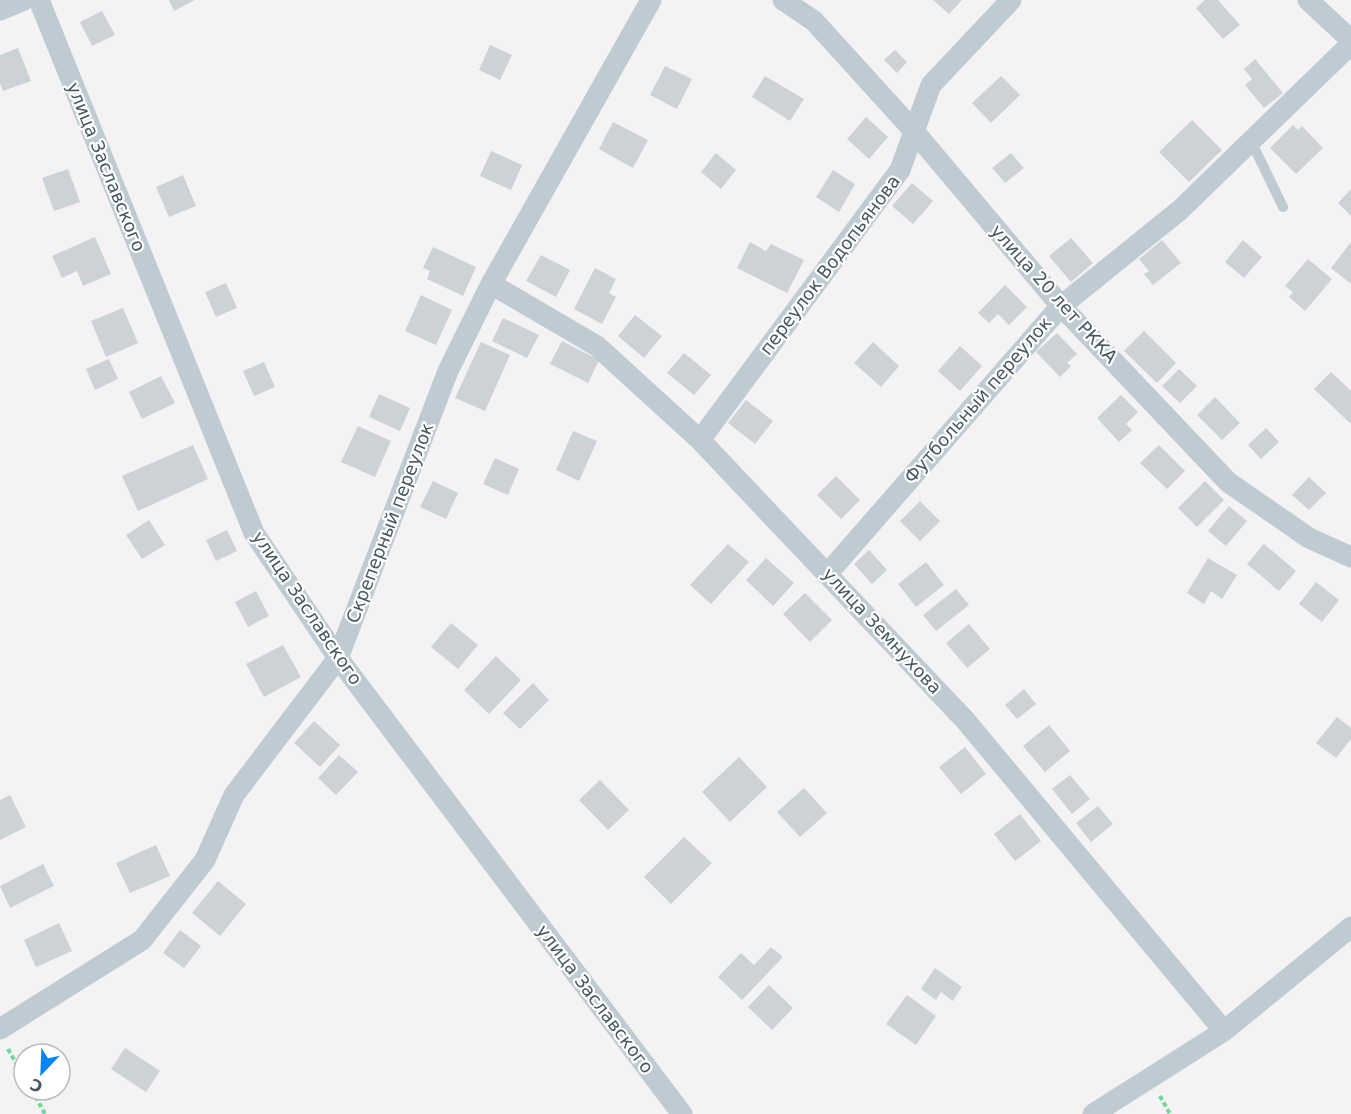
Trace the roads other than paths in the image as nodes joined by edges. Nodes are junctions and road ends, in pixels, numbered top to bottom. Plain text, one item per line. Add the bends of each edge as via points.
1 (24, 0) edge
2 (39, 0) edge
3 (651, 0) edge
4 (783, 0) edge
5 (1011, 0) edge
6 (1308, 0) edge
7 (0, 10) edge
8 (1351, 42) edge
9 (913, 130) junction
10 (1251, 141) junction
11 (1283, 207) dead end
12 (491, 284) junction
13 (1061, 306) junction
14 (700, 440) junction
15 (1351, 557) edge
16 (828, 573) junction
17 (338, 658) junction
18 (1351, 927) edge
19 (1224, 1031) junction
20 (2, 1036) edge
21 (682, 1114) edge
22 (1093, 1114) edge

1 - 7 street
2 - 17 street, улица Заславского via 254,533
3 - 12 street, Скреперный переулок
4 - 9 street, улица 20 лет РККА via 814,21
5 - 9 street, переулок Водопьянова via 931,85
6 - 8 street
8 - 10 street, Футбольный переулок
9 - 13 street, улица 20 лет РККА
9 - 14 street, переулок Водопьянова via 900,170
10 - 11 lane
10 - 13 street, Футбольный переулок via 1180,210
12 - 14 street, улица Земнухова via 597,346
12 - 17 street, Скреперный переулок via 448,371
13 - 15 street, улица 20 лет РККА via 1228,483 1308,538
13 - 16 street, Футбольный переулок
14 - 16 street, улица Земнухова
16 - 19 street, улица Земнухова via 965,720
17 - 20 street, Скреперный переулок via 234,795 204,860 142,940
17 - 21 street, улица Заславского
18 - 19 street
19 - 22 street

